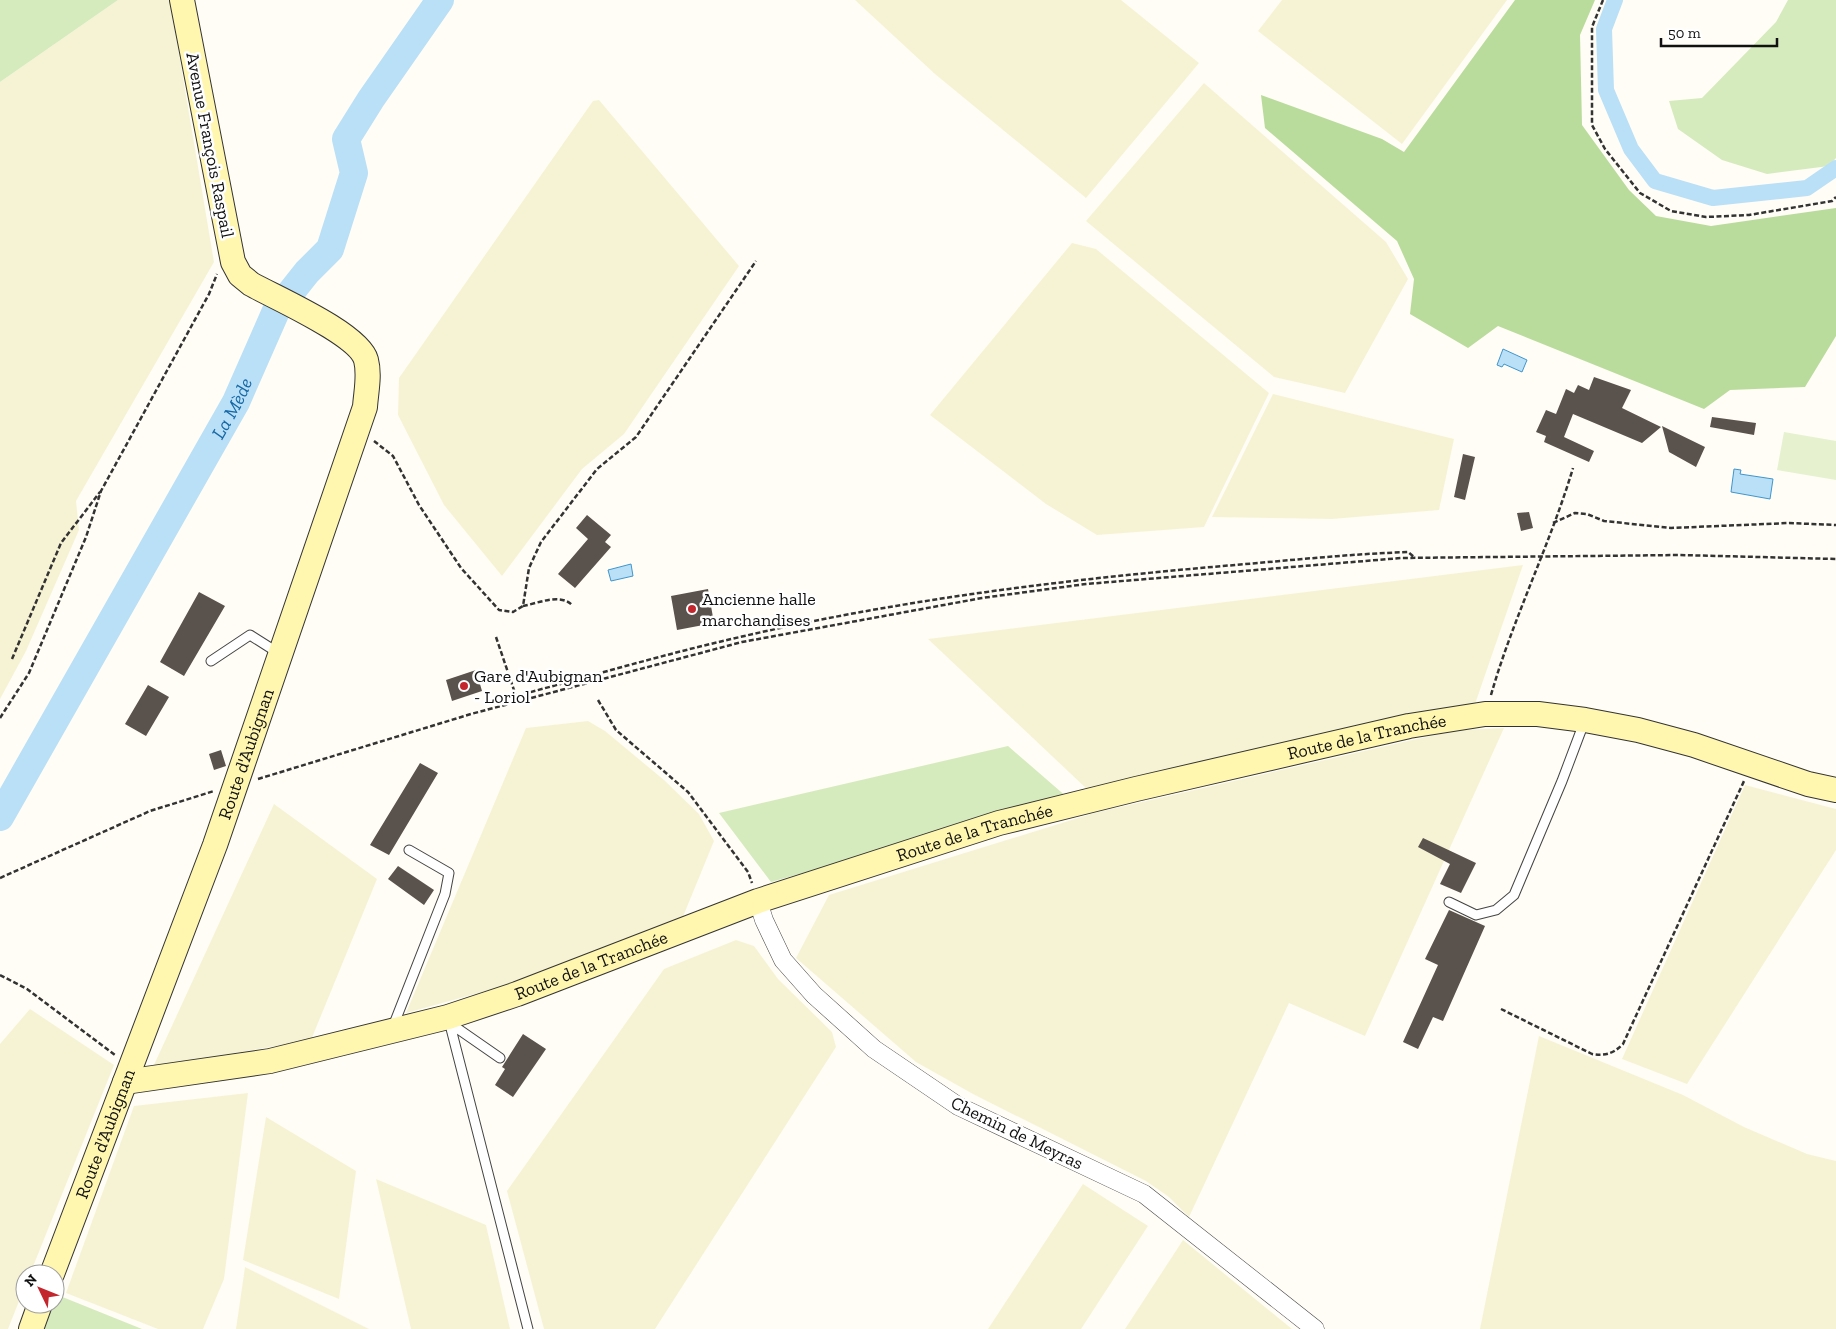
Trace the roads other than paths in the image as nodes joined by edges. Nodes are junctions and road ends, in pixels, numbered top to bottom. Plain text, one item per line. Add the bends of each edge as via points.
1 (182, 0) edge
2 (251, 284) joint
3 (281, 654) junction
4 (211, 661) dead end
5 (1585, 720) junction
6 (1836, 790) edge
7 (409, 850) dead end
8 (758, 901) junction
9 (1449, 902) dead end
10 (449, 1020) junction
11 (391, 1031) junction
12 (500, 1058) dead end
13 (128, 1074) junction
14 (56, 1264) edge
15 (36, 1314) edge
16 (31, 1329) edge
17 (528, 1329) edge
18 (1315, 1329) edge

1 - 2 street, Avenue François Raspail via 233,262 240,275
2 - 3 street, Route d'Aubignan via 340,332 366,359 366,407
3 - 4 lane via 250,635
3 - 13 street, Route d'Aubignan via 216,845
5 - 6 street, Route de la Tranchée via 1694,745 1808,784
5 - 8 street, Route de la Tranchée via 1538,714 1485,714 1409,726 1000,823
5 - 9 lane via 1514,895 1496,910 1476,915
7 - 11 lane via 449,873 446,894
8 - 10 street, Route de la Tranchée
8 - 18 street, Chemin de Meyras via 783,960 814,995 874,1049 958,1106 1144,1194
10 - 11 street, Route de la Tranchée
10 - 12 lane
10 - 17 lane
11 - 13 street, Route de la Tranchée via 270,1061
13 - 14 street, Route d'Aubignan
15 - 16 street

